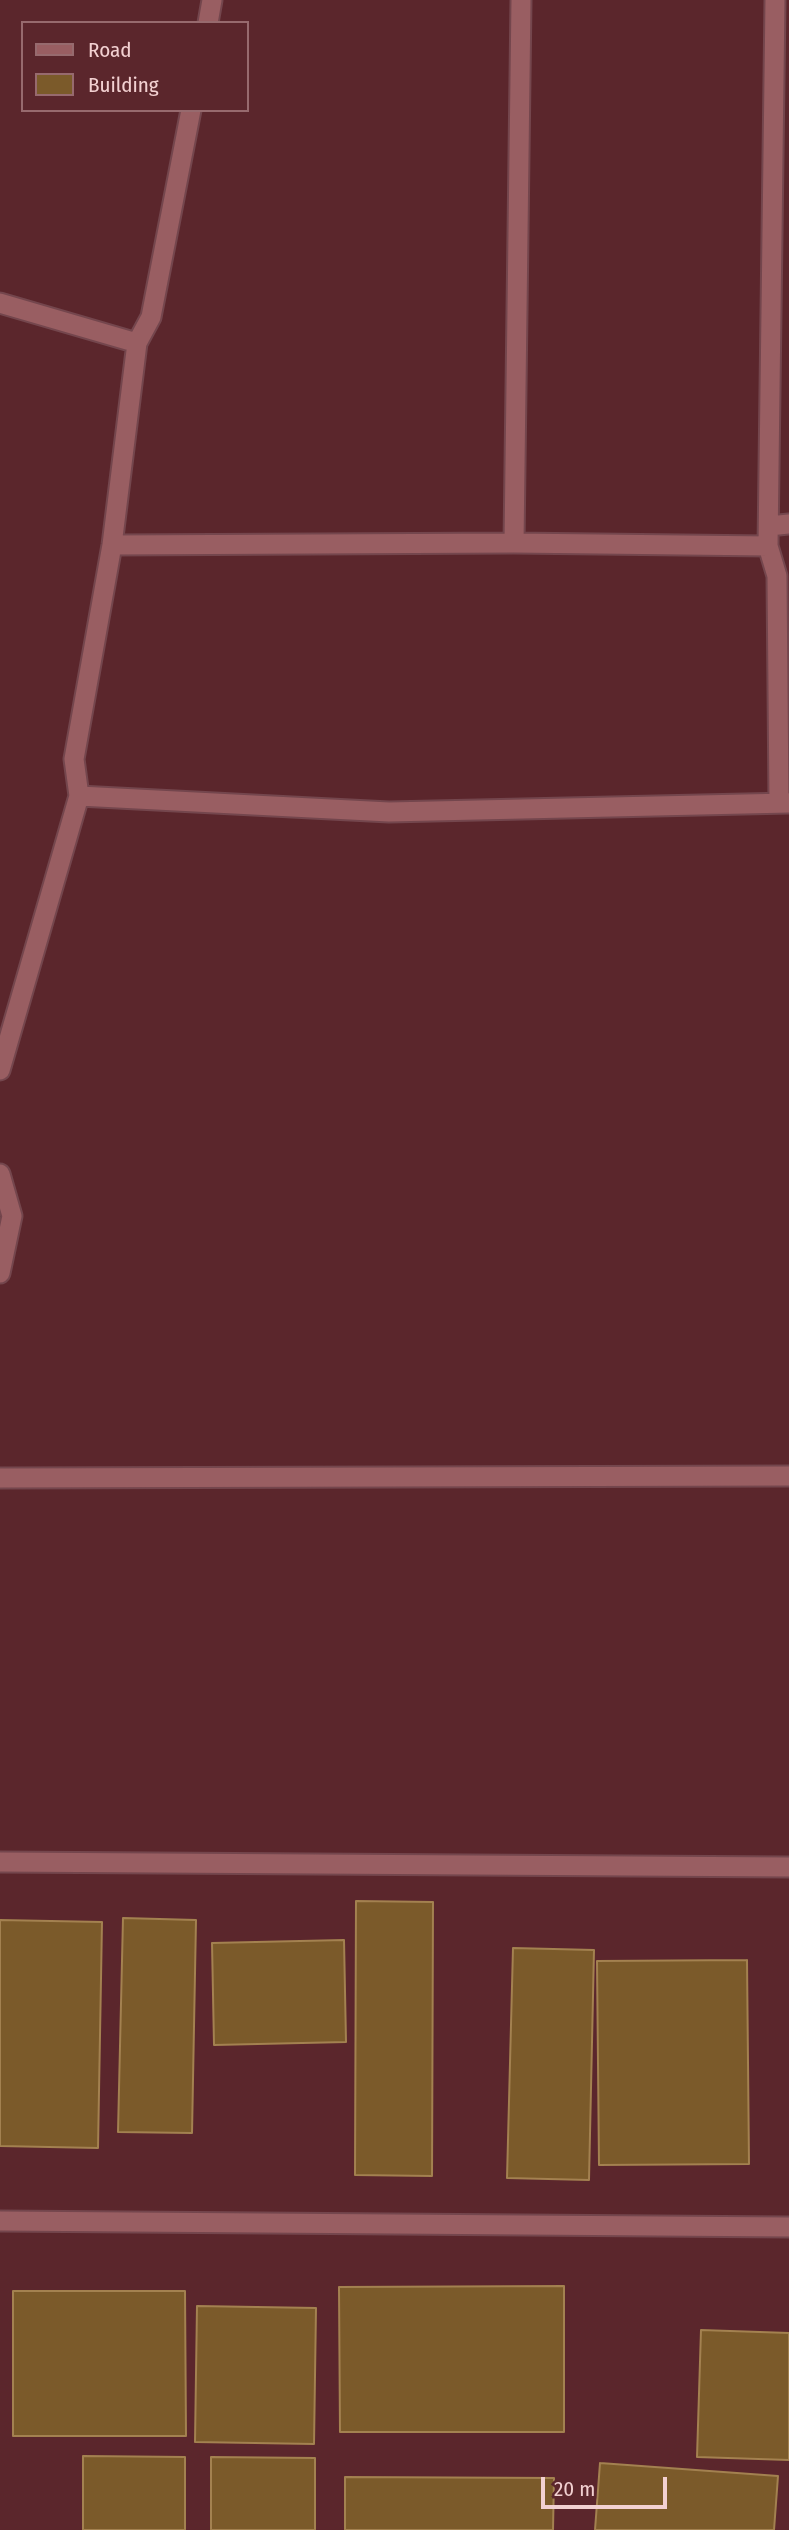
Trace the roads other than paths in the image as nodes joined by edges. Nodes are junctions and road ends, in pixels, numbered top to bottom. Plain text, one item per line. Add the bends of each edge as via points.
1 (212, 0) edge
2 (521, 0) edge
3 (775, 0) edge
4 (208, 21) edge
5 (191, 112) edge
6 (0, 303) edge
7 (136, 343) junction
8 (789, 524) edge
9 (769, 526) junction
10 (514, 543) junction
11 (112, 545) junction
12 (768, 546) junction
13 (79, 796) junction
14 (784, 803) edge
15 (0, 1070) edge
16 (0, 1174) edge
17 (0, 1273) edge
18 (789, 1476) edge
19 (0, 1478) edge
20 (0, 1862) edge
21 (789, 1867) edge
22 (0, 2221) edge
23 (789, 2227) edge

1 - 4 street
2 - 10 street
3 - 9 street
5 - 7 street via 151,317
6 - 7 street
7 - 11 street
8 - 9 street
9 - 12 street
10 - 11 street
10 - 12 street
11 - 13 street via 74,759
12 - 14 street via 777,576
13 - 14 street via 389,813
13 - 15 street
16 - 17 street via 12,1216
18 - 19 street
20 - 21 street
22 - 23 street

